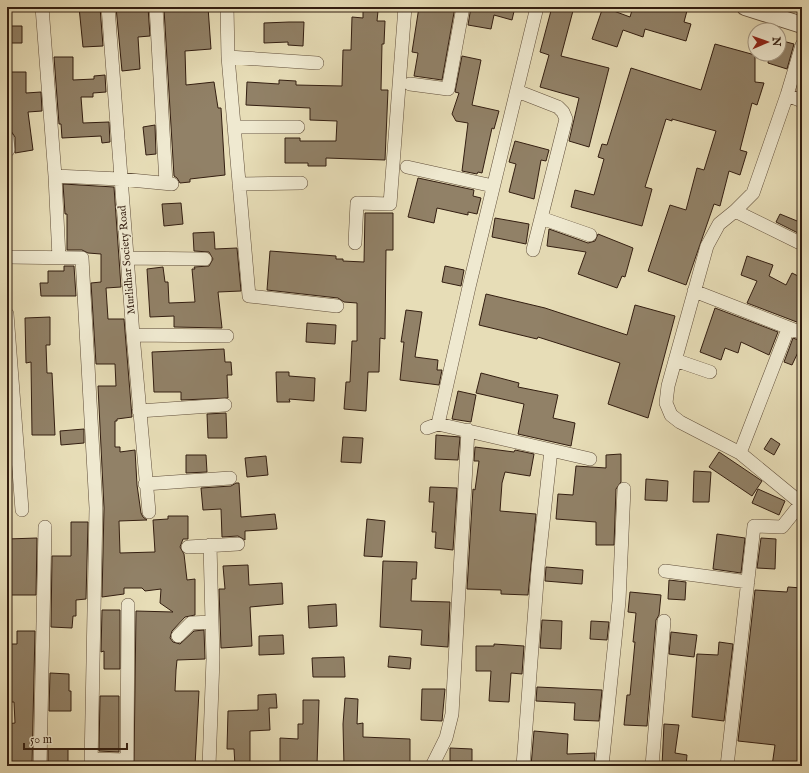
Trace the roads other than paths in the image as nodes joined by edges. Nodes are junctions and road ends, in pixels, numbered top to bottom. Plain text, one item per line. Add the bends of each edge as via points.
1 (42, 7) edge
2 (108, 7) edge
3 (156, 7) edge
4 (227, 7) edge
5 (405, 7) edge
6 (463, 7) edge
7 (537, 7) edge
8 (745, 7) edge
9 (766, 10) edge
10 (802, 25) edge
11 (802, 45) edge
12 (228, 57) junction
13 (317, 63) dead end
14 (410, 84) dead end
15 (517, 91) junction
16 (787, 95) junction
17 (802, 101) edge
18 (298, 127) dead end
19 (234, 128) junction
20 (407, 167) dead end
21 (55, 176) junction
22 (120, 179) junction
23 (301, 183) dead end
24 (239, 184) junction
25 (493, 186) junction
26 (735, 211) junction
27 (541, 218) junction
28 (590, 235) dead end
29 (355, 243) dead end
30 (802, 244) edge
31 (533, 250) dead end
32 (7, 257) edge
33 (59, 258) junction
34 (126, 258) junction
35 (205, 259) dead end
36 (694, 291) junction
37 (337, 306) dead end
38 (7, 314) edge
39 (788, 329) junction
40 (802, 333) edge
41 (133, 334) junction
42 (227, 336) dead end
43 (675, 360) junction
44 (710, 372) dead end
45 (225, 405) dead end
46 (139, 411) junction
47 (468, 430) junction
48 (551, 450) junction
49 (740, 453) junction
50 (590, 459) dead end
51 (230, 478) dead end
52 (145, 484) junction
53 (624, 489) dead end
54 (802, 503) edge
55 (22, 510) dead end
56 (149, 512) dead end
57 (44, 527) dead end
58 (238, 544) dead end
59 (210, 545) junction
60 (188, 546) dead end
61 (665, 571) dead end
62 (748, 582) junction
63 (128, 604) dead end
64 (664, 621) dead end
65 (212, 622) junction
66 (178, 636) dead end
67 (92, 763) edge
68 (40, 766) edge
69 (209, 766) edge
70 (432, 766) edge
71 (523, 766) edge
72 (602, 766) edge
73 (652, 766) edge
74 (727, 766) edge

1 - 21 street
2 - 22 street, Murlidhar Society Road
3 - 22 street via 169,184
4 - 12 street
5 - 29 street via 390,204 357,203
6 - 14 street via 448,88
7 - 15 street
8 - 9 street
9 - 10 street
11 - 16 street
12 - 13 street
12 - 19 street
15 - 25 street
15 - 27 street via 558,107 566,119
16 - 17 street
16 - 26 street via 752,193
18 - 19 street
19 - 24 street
20 - 25 street
21 - 22 street
21 - 33 street
22 - 34 street, Murlidhar Society Road
23 - 24 street
24 - 37 street via 249,296
25 - 47 street via 432,426
26 - 30 street
26 - 36 street via 719,224 707,246
27 - 28 street
27 - 31 street
32 - 33 street
33 - 67 street via 82,258 96,508
34 - 35 street
34 - 41 street, Murlidhar Society Road
36 - 39 street
36 - 43 street
38 - 55 street
39 - 40 street
39 - 49 street
41 - 42 street
41 - 46 street, Murlidhar Society Road
43 - 44 street
43 - 49 street via 666,403 671,415
45 - 46 street
46 - 52 street, Murlidhar Society Road
47 - 48 street
47 - 70 street via 452,714 446,738
48 - 50 street
48 - 71 street via 538,568
49 - 54 street
51 - 52 street
52 - 56 street, Murlidhar Society Road
53 - 72 street via 620,601
54 - 62 street via 782,527 754,526
57 - 68 street
58 - 59 street
59 - 60 street
59 - 65 street
61 - 62 street
62 - 74 street
63 - 67 street via 127,760
64 - 73 street
65 - 66 street via 191,622
65 - 69 street

